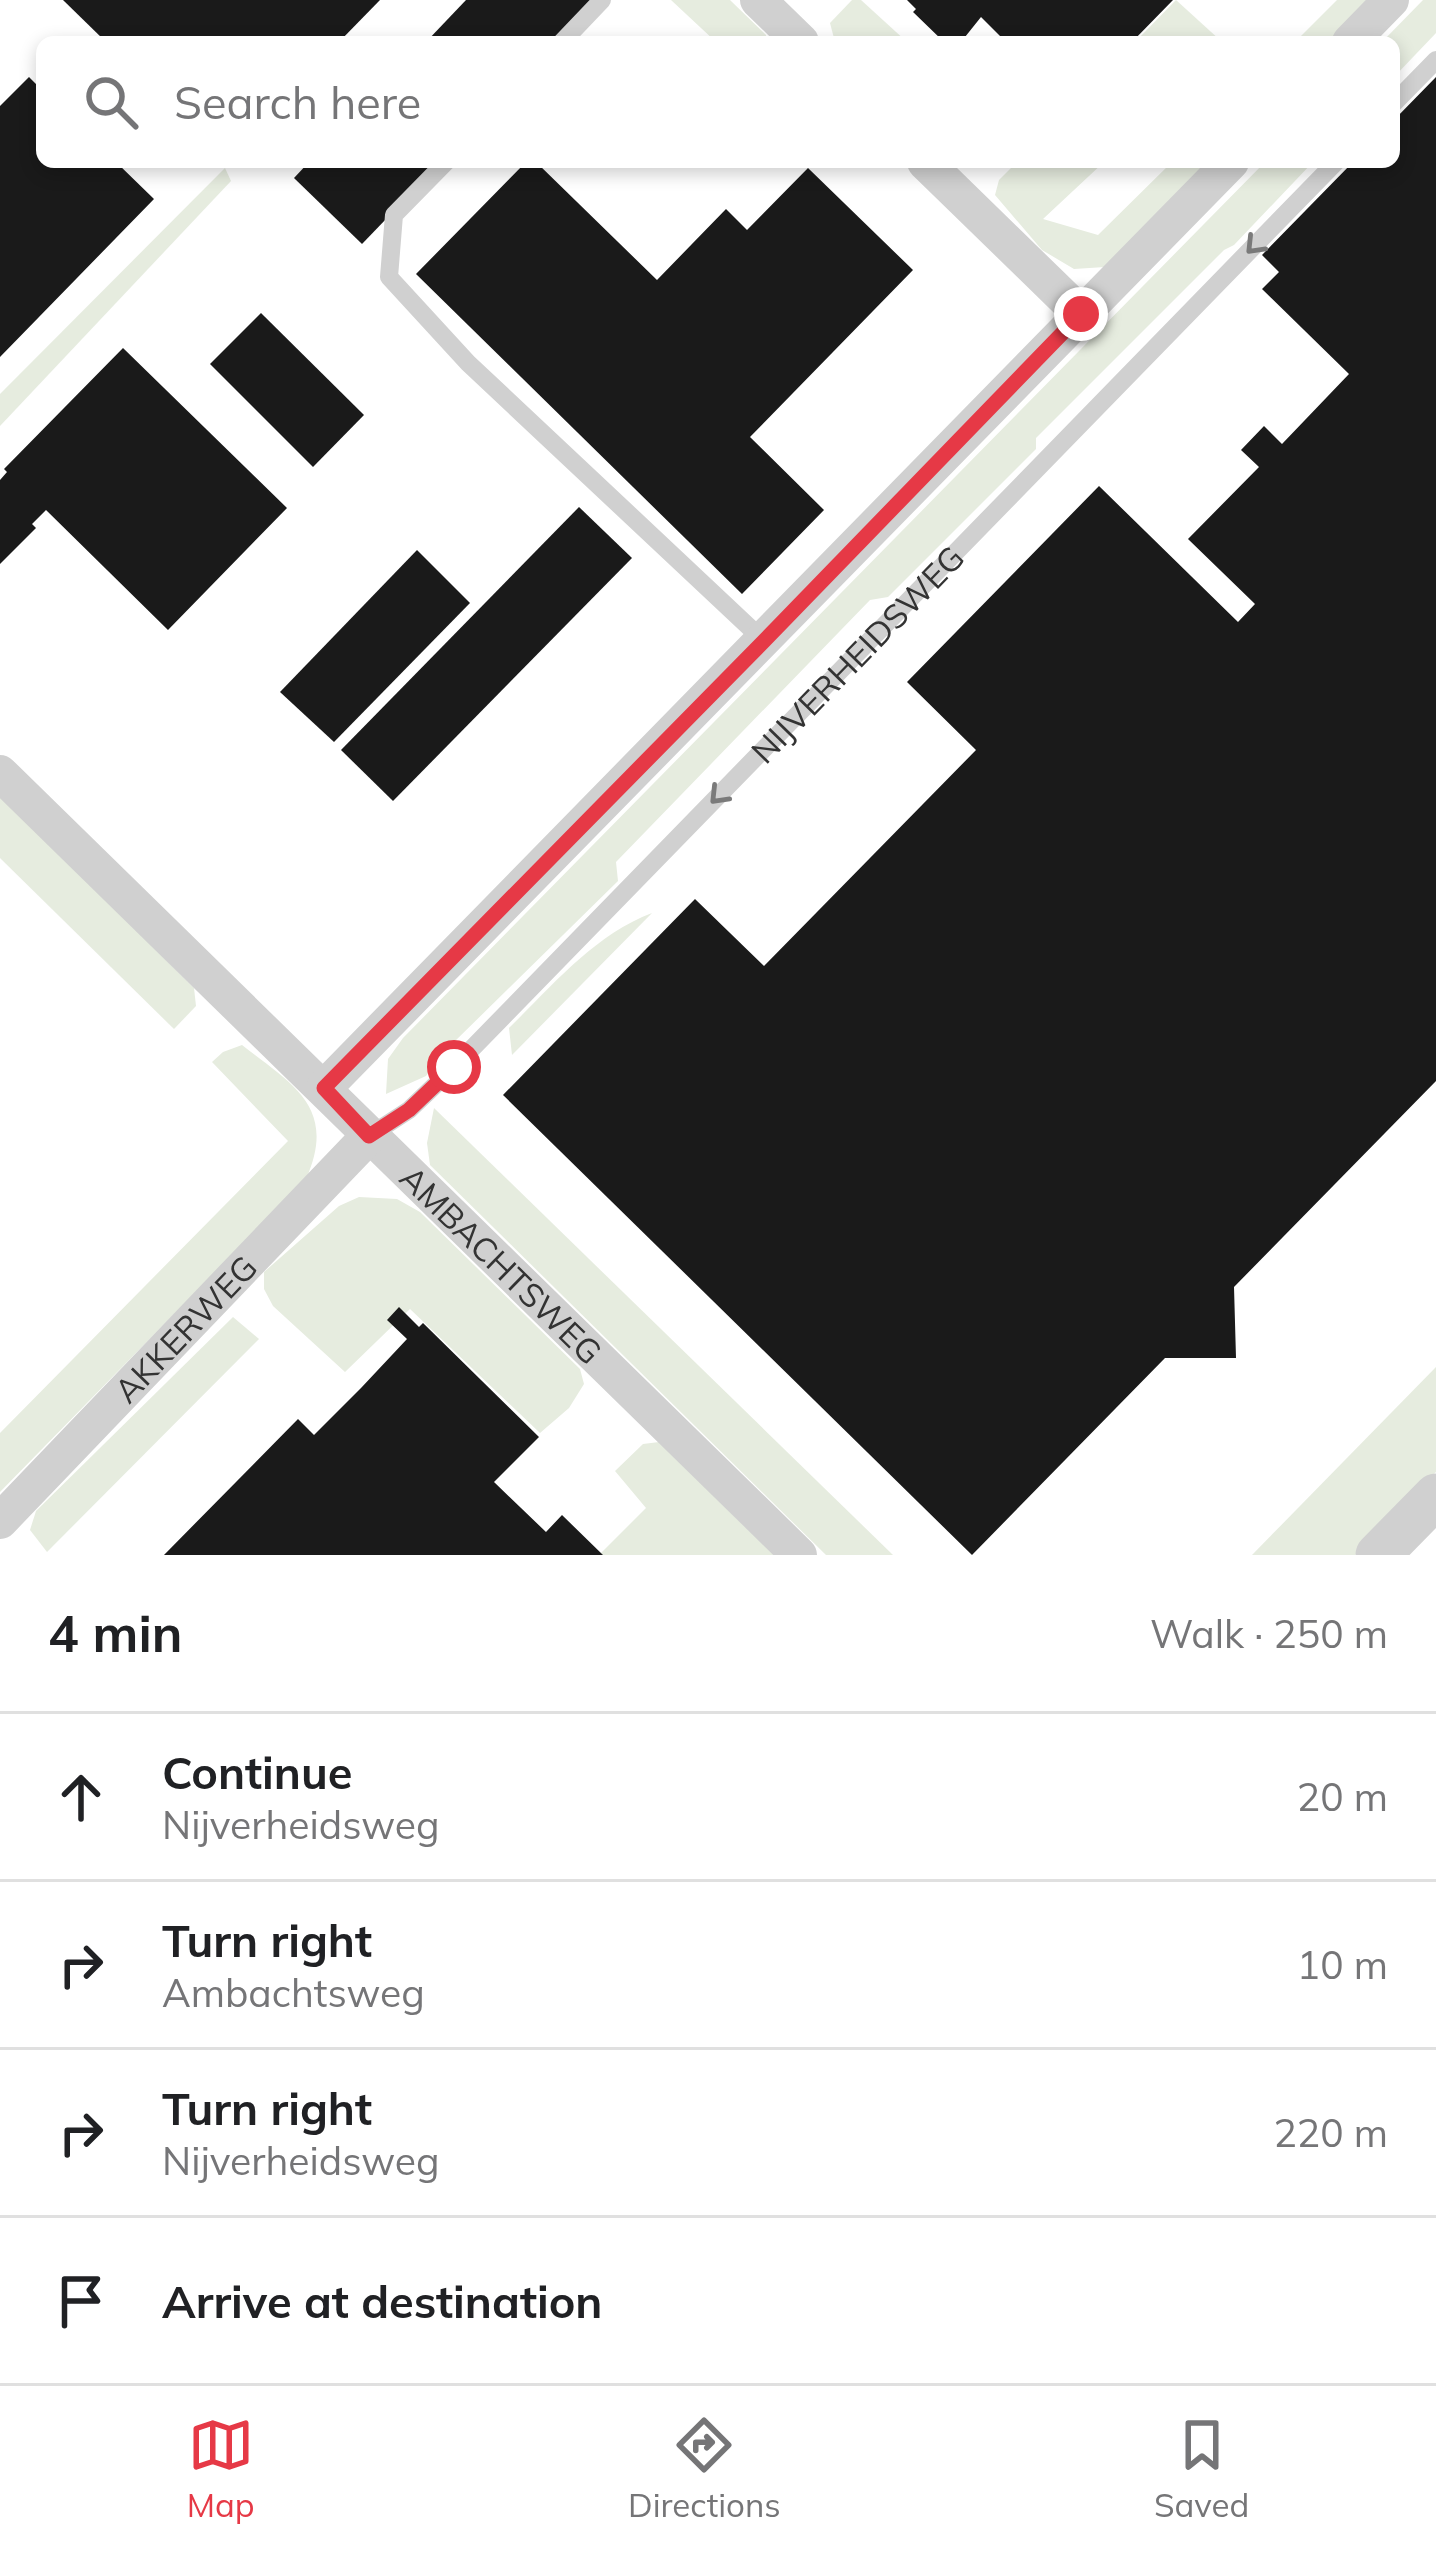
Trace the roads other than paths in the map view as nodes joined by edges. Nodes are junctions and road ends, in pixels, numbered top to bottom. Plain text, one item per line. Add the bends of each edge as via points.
1 (602, 0) edge
2 (758, 0) edge
3 (1391, 0) edge
4 (568, 36) edge
5 (795, 36) edge
6 (1356, 36) edge
7 (1436, 60) edge
8 (1400, 97) edge
9 (440, 168) edge
10 (931, 168) edge
11 (1225, 168) edge
12 (1330, 168) edge
13 (1081, 314) junction
14 (764, 641) junction
15 (0, 773) edge
16 (324, 1088) junction
17 (369, 1136) junction
18 (1436, 1496) edge
19 (0, 1521) edge
20 (799, 1555) edge
21 (1378, 1555) edge

1 - 4 lane
2 - 5 street
3 - 6 street
7 - 8 lane
9 - 14 lane via 394,215 389,277 468,363
10 - 13 street
11 - 13 street
12 -> 17 lane, NIJVERHEIDSWEG via 454,1067
13 - 14 street
14 - 16 street
15 - 16 street, AMBACHTSWEG
16 - 17 street, AMBACHTSWEG
17 - 19 street, AKKERWEG
17 - 20 street, AMBACHTSWEG
18 - 21 street

